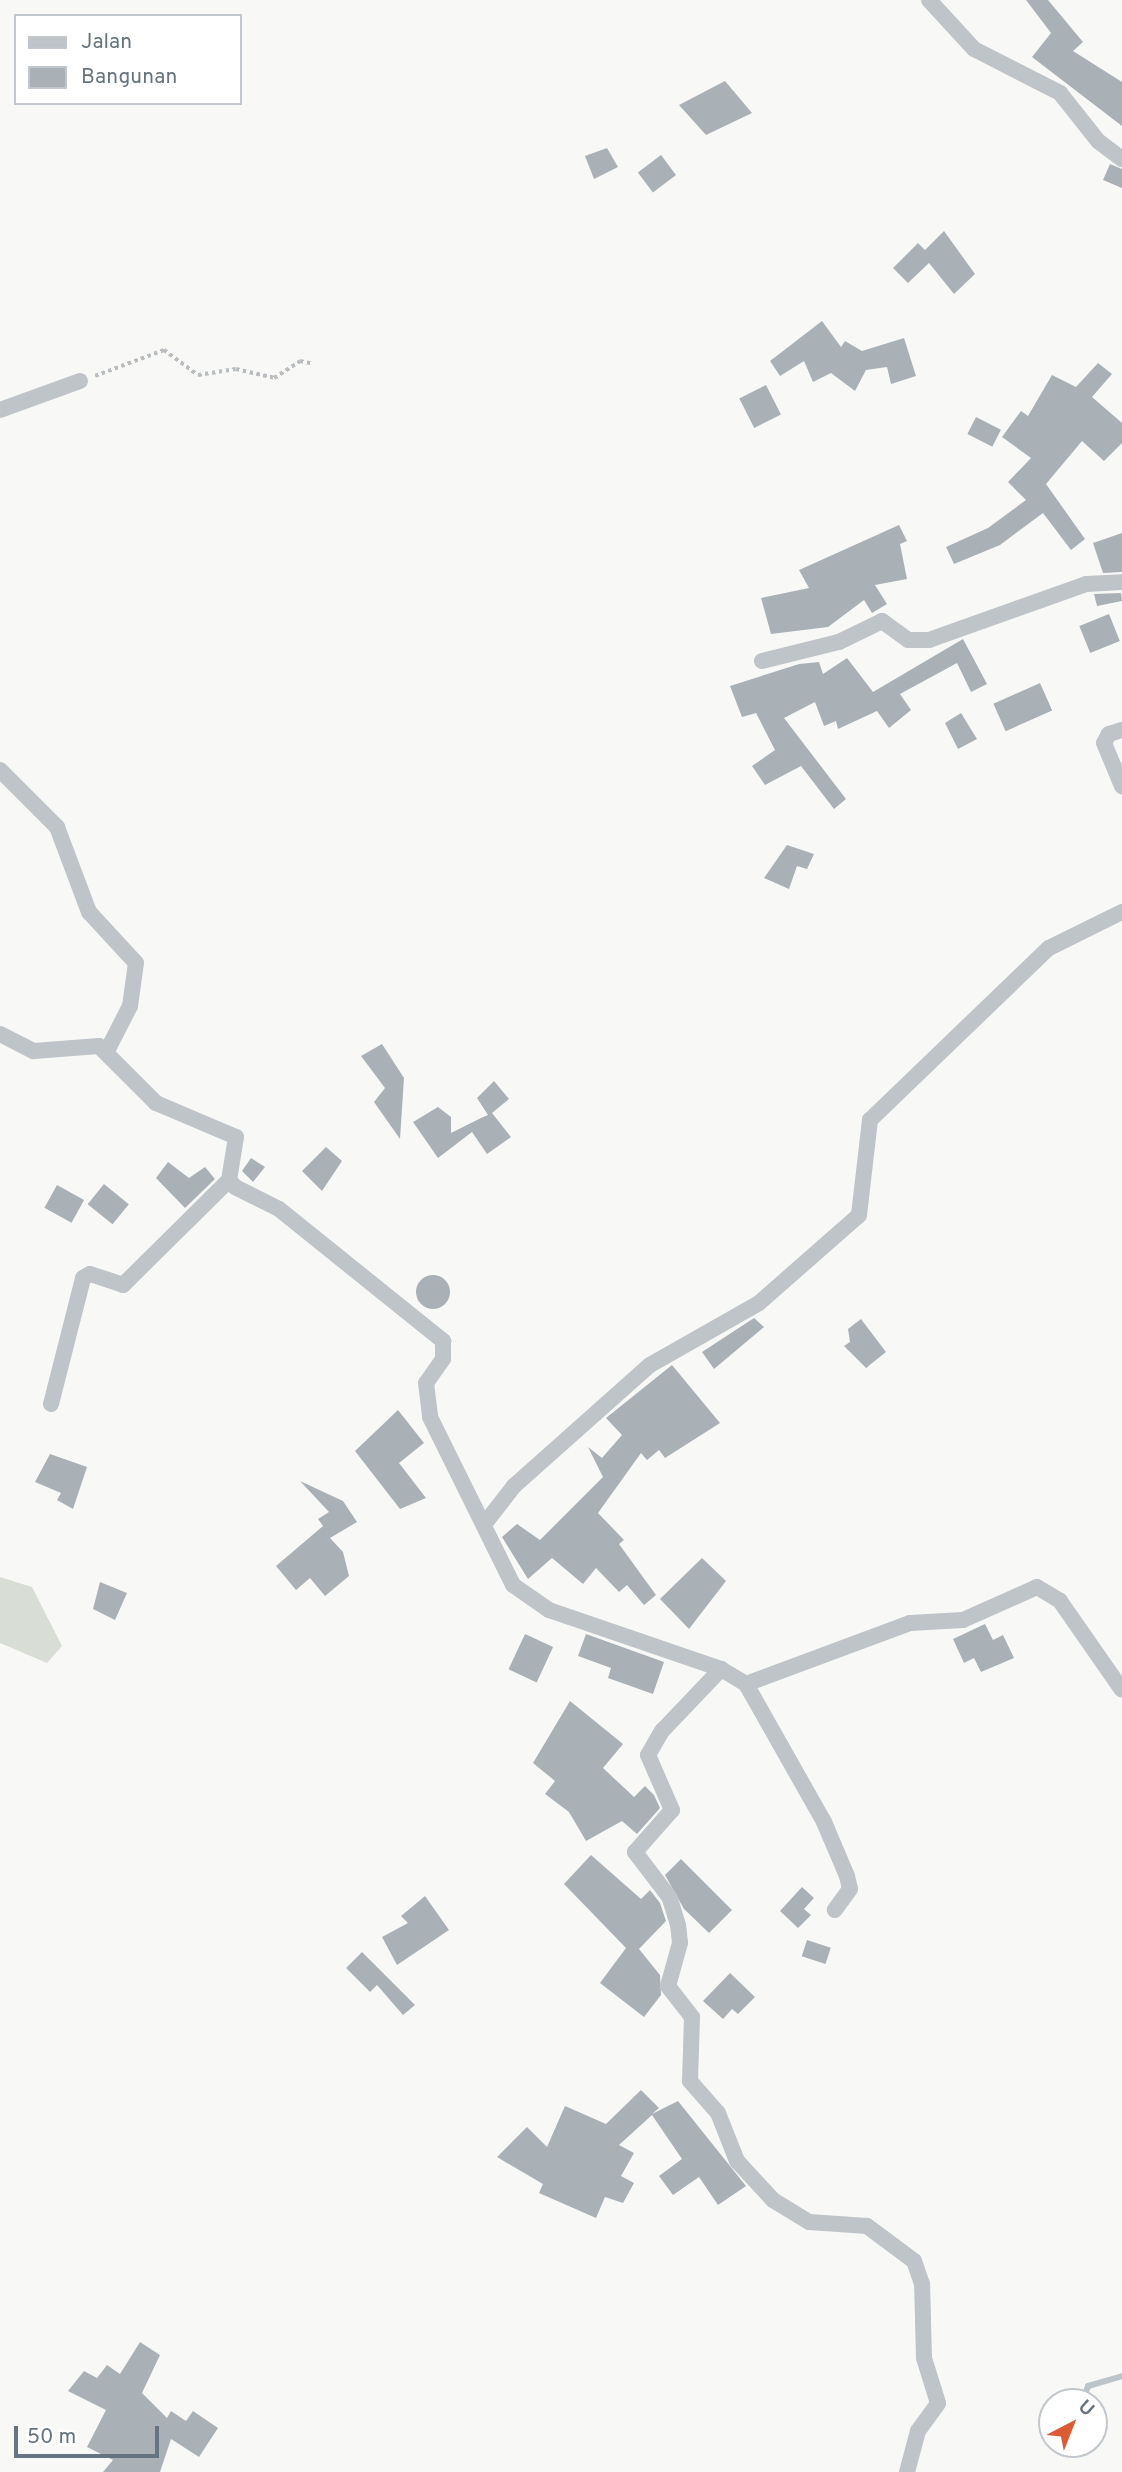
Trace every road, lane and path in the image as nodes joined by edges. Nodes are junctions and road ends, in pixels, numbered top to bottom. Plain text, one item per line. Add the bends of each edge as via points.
1 (929, 0) edge
2 (1122, 159) edge
3 (314, 364) dead end
4 (80, 381) joint
5 (0, 410) edge
6 (1122, 582) edge
7 (762, 661) dead end
8 (1122, 730) edge
9 (0, 770) edge
10 (1122, 786) edge
11 (1122, 912) edge
12 (0, 1034) edge
13 (107, 1051) junction
14 (229, 1180) junction
15 (51, 1404) dead end
16 (486, 1522) junction
17 (721, 1669) junction
18 (746, 1684) junction
19 (1122, 1690) edge
20 (835, 1910) dead end
21 (907, 2472) edge

1 - 2 street via 974,49 1060,93 1098,141
3 - 4 path via 300,361 274,378 236,369 198,375 164,351
4 - 5 street
6 - 7 street via 1086,584 929,640 908,640 881,621 839,642
8 - 10 street via 1108,734 1104,743
9 - 13 street via 57,827 89,912 136,963 130,1006
11 - 16 street via 1049,948 870,1120 859,1215 760,1303 650,1366 514,1486
12 - 13 street via 34,1051 84,1045
13 - 14 street via 156,1103 236,1137
14 - 15 street via 123,1285 90,1274 83,1278
14 - 16 street via 279,1209 443,1340 443,1359 426,1383 430,1417
16 - 17 street via 513,1585 549,1609
17 - 18 street
17 - 21 street via 662,1731 648,1755 672,1810 635,1852 670,1898 678,1925 680,1943 668,1986 692,2017 690,2081 718,2113 737,2161 773,2200 808,2222 867,2226 914,2261 922,2284 924,2358 938,2403 918,2431
18 - 19 street via 910,1623 963,1620 1037,1587 1060,1601
18 - 20 street via 813,1801 847,1876 850,1889

